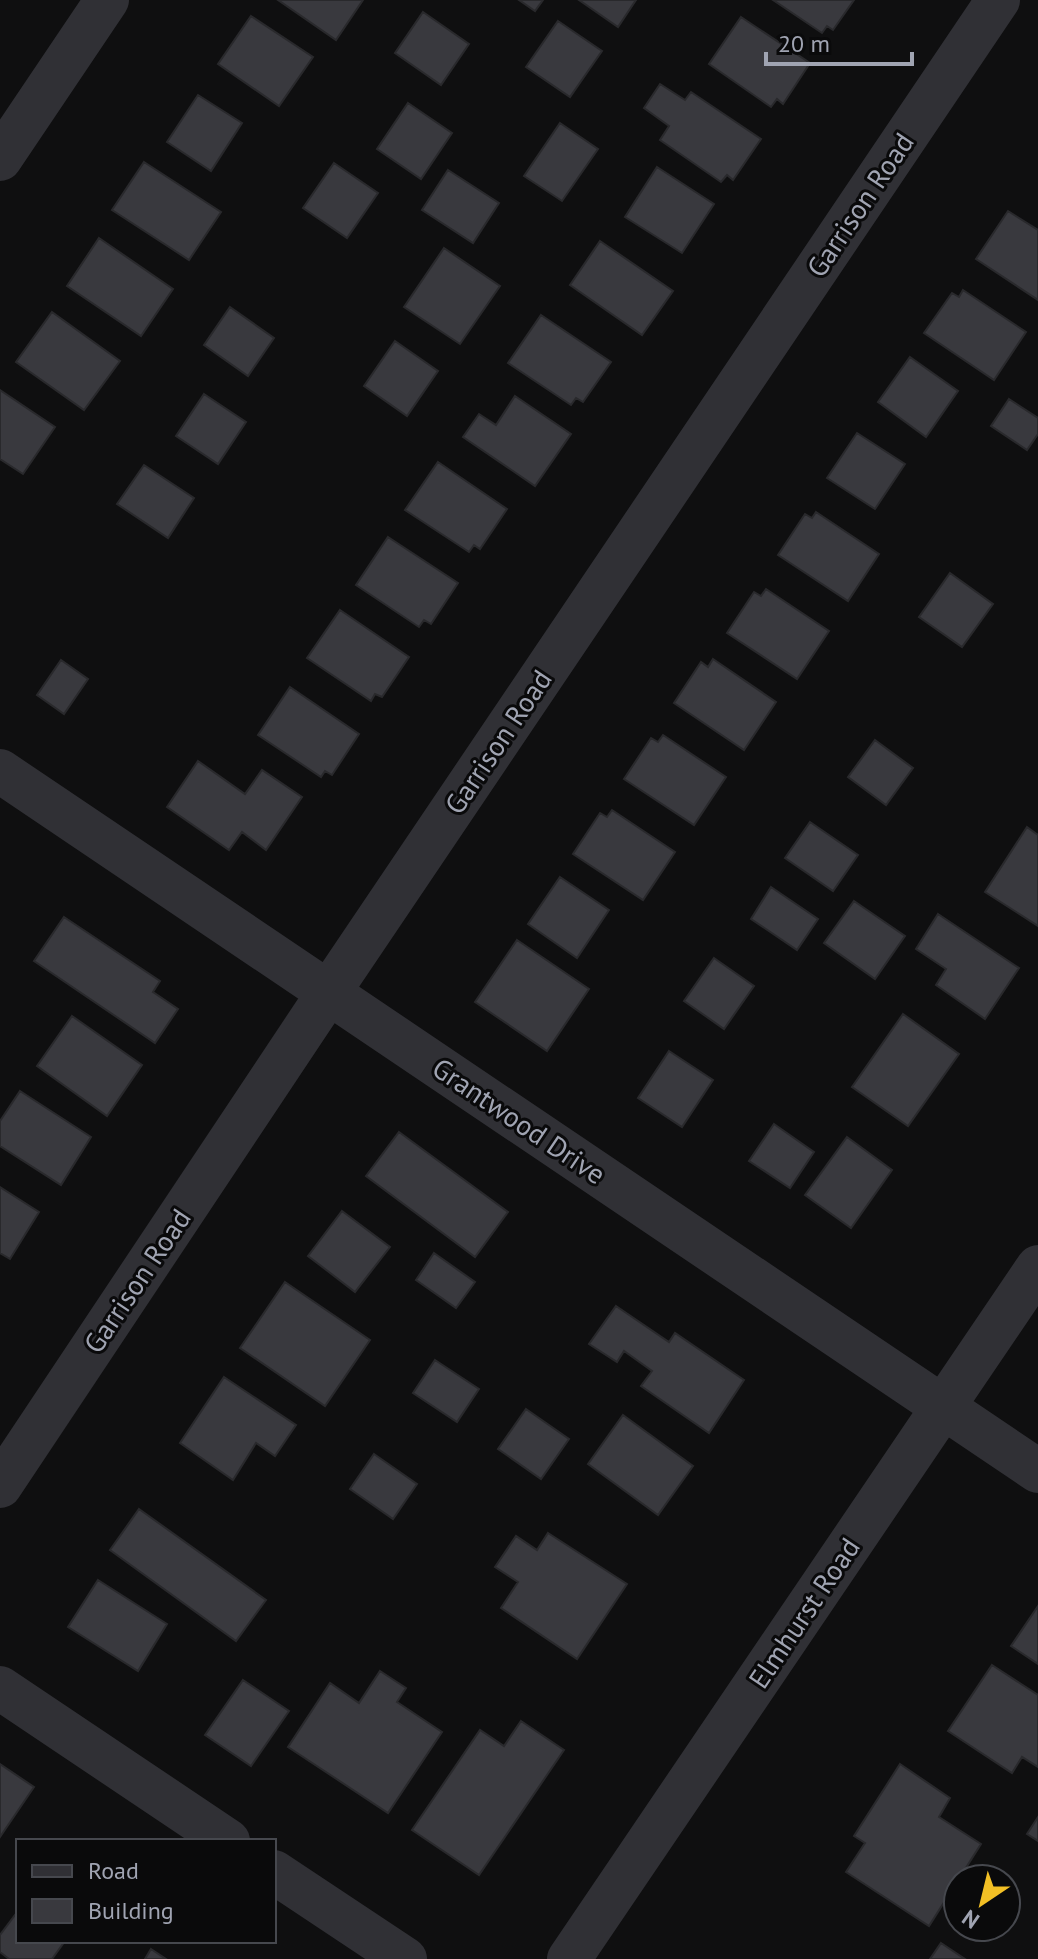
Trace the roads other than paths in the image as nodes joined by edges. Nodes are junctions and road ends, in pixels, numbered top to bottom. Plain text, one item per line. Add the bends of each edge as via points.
1 (107, 0) edge
2 (998, 0) edge
3 (0, 159) edge
4 (0, 771) edge
5 (329, 992) junction
6 (1038, 1267) edge
7 (943, 1407) junction
8 (1038, 1471) edge
9 (0, 1486) edge
10 (0, 1688) edge
11 (225, 1839) edge
12 (276, 1873) edge
13 (405, 1959) edge
14 (569, 1959) edge

1 - 3 street
2 - 5 street, Garrison Road
4 - 5 street, Grantwood Drive
5 - 7 street, Grantwood Drive
5 - 9 street, Garrison Road
6 - 7 street, Elmhurst Road
7 - 8 street, Grantwood Drive
7 - 14 street, Elmhurst Road
10 - 11 street
12 - 13 street

